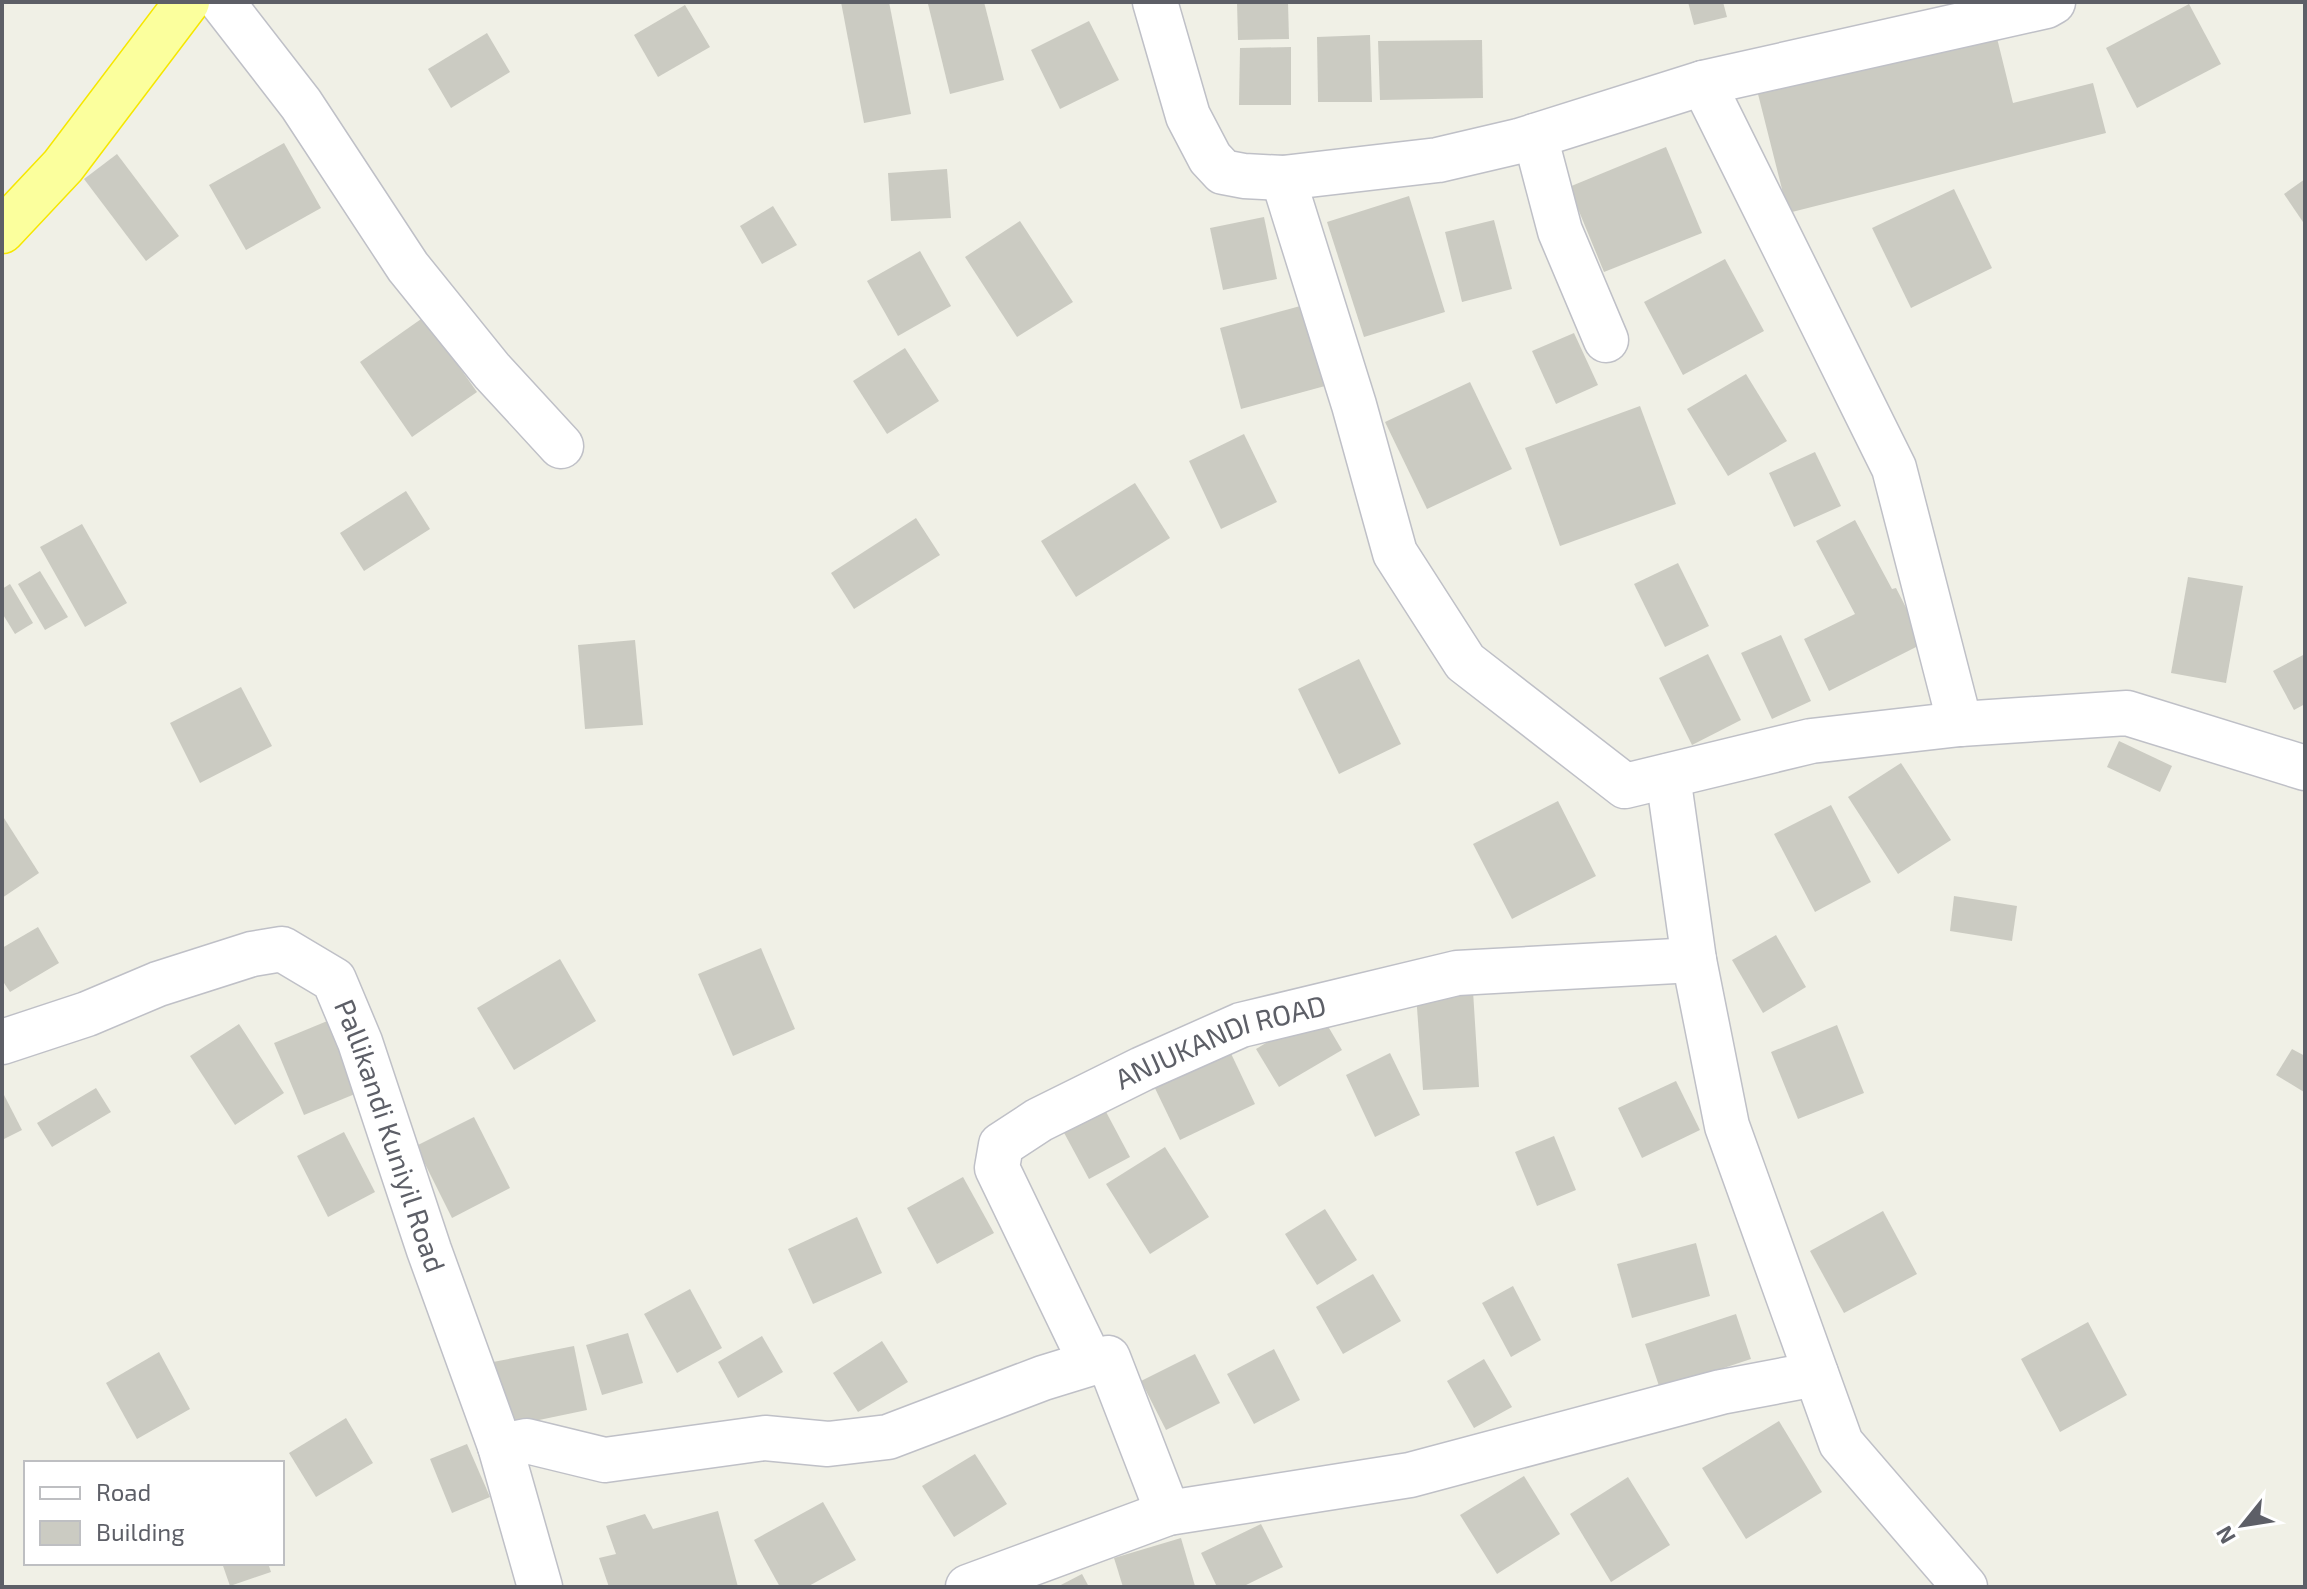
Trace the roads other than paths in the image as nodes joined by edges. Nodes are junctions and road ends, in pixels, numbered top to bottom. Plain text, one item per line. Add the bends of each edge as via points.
1 (187, 2) edge
2 (222, 2) edge
3 (1155, 2) edge
4 (2053, 2) edge
5 (1703, 83) junction
6 (1535, 136) junction
7 (1283, 178) junction
8 (2, 231) edge
9 (1606, 340) dead end
10 (561, 446) dead end
11 (1960, 724) junction
12 (2305, 768) edge
13 (1668, 776) junction
14 (1694, 960) junction
15 (2, 1042) edge
16 (1091, 1363) junction
17 (1816, 1374) junction
18 (500, 1446) junction
19 (1168, 1513) junction
20 (540, 1587) edge
21 (968, 1587) edge
22 (1965, 1587) edge

1 - 8 highway via 63,166
2 - 10 street via 301,104 408,267
3 - 7 street via 1188,116 1210,158 1223,172
4 - 5 street
5 - 6 street
5 - 11 street via 1894,468
6 - 7 street via 1438,160
6 - 9 street via 1560,231
7 - 13 street via 1395,553 1465,662 1625,786
11 - 12 street via 2127,713
11 - 13 street via 1811,741
13 - 14 street
14 - 16 street, ANJUKANDI ROAD via 1457,973 1241,1025 1039,1120 1001,1145 997,1168
14 - 17 street via 1727,1126
15 - 18 street, Pallikandi Kuniyil Road via 252,954 282,949 334,980
16 - 18 street via 888,1437 828,1444 765,1438 605,1460 527,1441
16 - 19 street via 1108,1358
17 - 19 street via 1721,1392 1410,1475
17 - 22 street via 1841,1443
18 - 20 street, Pallikandi Kuniyil Road
19 - 21 street

